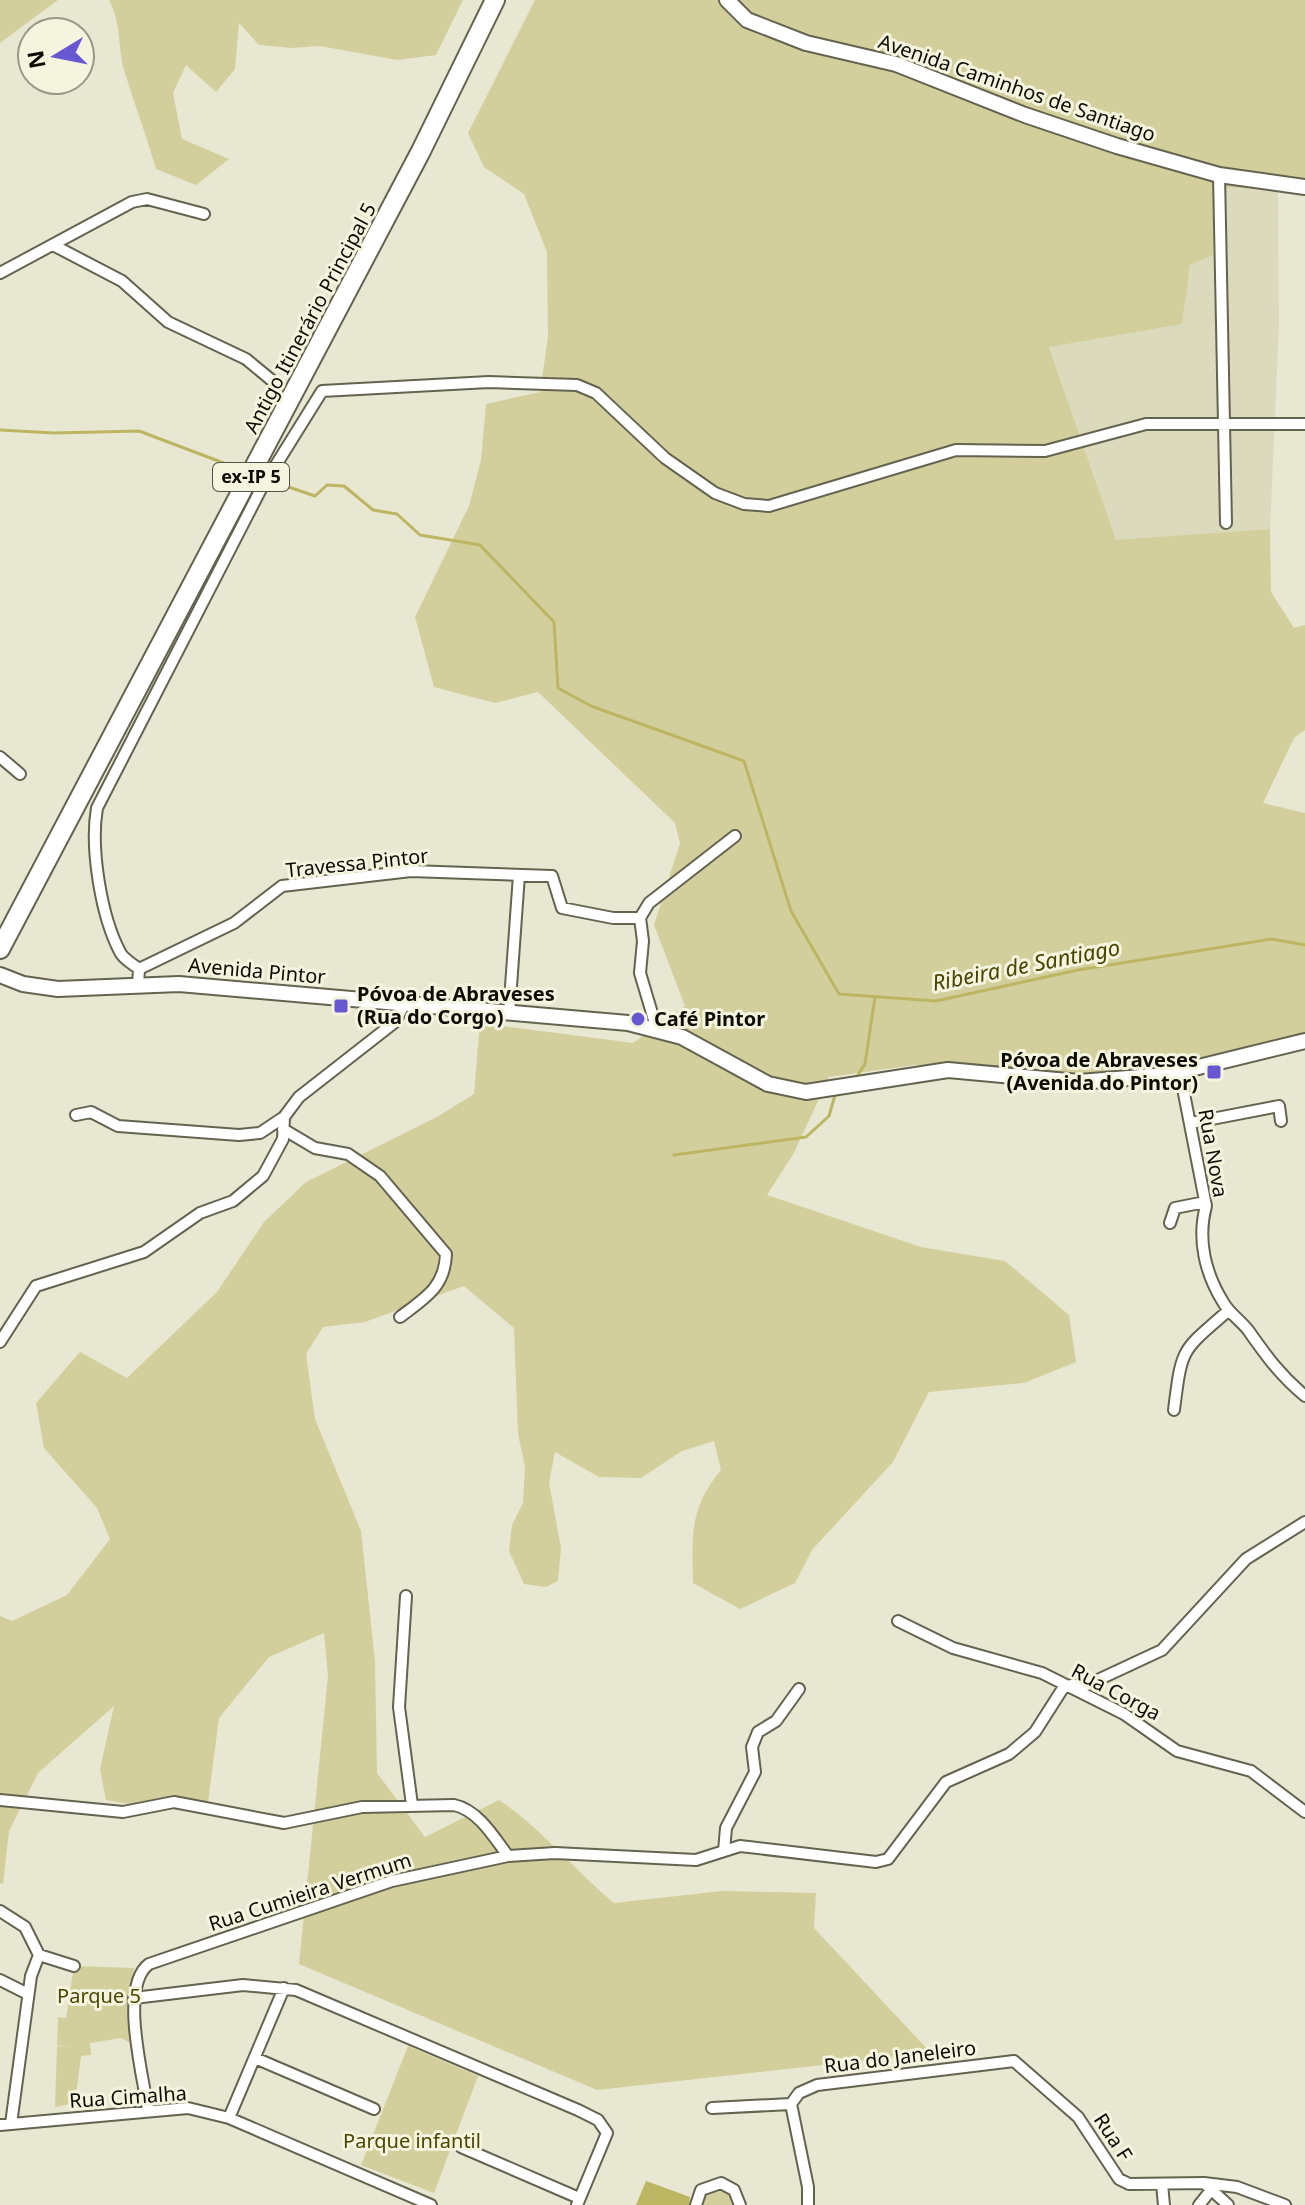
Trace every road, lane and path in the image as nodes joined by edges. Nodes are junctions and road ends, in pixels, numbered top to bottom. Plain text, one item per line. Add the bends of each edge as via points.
1 (495, 0) edge
2 (727, 0) edge
3 (1219, 175) junction
4 (1305, 187) edge
5 (204, 214) dead end
6 (53, 245) junction
7 (0, 273) edge
8 (275, 383) dead end
9 (1226, 422) junction
10 (1305, 424) edge
11 (1226, 523) dead end
12 (0, 757) edge
13 (20, 774) dead end
14 (735, 836) dead end
15 (519, 875) junction
16 (640, 918) junction
17 (0, 949) edge
18 (139, 969) junction
19 (0, 975) edge
20 (138, 985) junction
21 (404, 1005) junction
22 (509, 1014) junction
23 (657, 1030) junction
24 (1305, 1041) edge
25 (1180, 1073) junction
26 (76, 1115) dead end
27 (284, 1117) junction
28 (1281, 1121) dead end
29 (1191, 1123) junction
30 (283, 1129) junction
31 (1205, 1202) junction
32 (1170, 1223) dead end
33 (1229, 1310) junction
34 (400, 1317) dead end
35 (0, 1342) edge
36 (1305, 1396) edge
37 (1174, 1410) dead end
38 (1305, 1522) edge
39 (406, 1596) dead end
40 (898, 1621) dead end
41 (1065, 1685) junction
42 (799, 1689) dead end
43 (0, 1800) edge
44 (412, 1805) junction
45 (1305, 1812) edge
46 (724, 1851) junction
47 (508, 1856) junction
48 (0, 1911) edge
49 (39, 1955) junction
50 (74, 1966) dead end
51 (0, 1980) edge
52 (284, 1988) junction
53 (28, 1994) junction
54 (134, 1998) junction
55 (255, 2058) junction
56 (1025, 2067) joint
57 (791, 2104) junction
58 (712, 2108) dead end
59 (374, 2109) dead end
60 (148, 2110) junction
61 (229, 2118) junction
62 (3, 2125) edge
63 (461, 2147) dead end
64 (1162, 2184) junction
65 (1207, 2186) junction
66 (1260, 2201) edge
67 (578, 2202) edge
68 (431, 2205) edge
69 (696, 2205) edge
70 (740, 2205) edge
71 (808, 2205) edge
72 (1164, 2205) edge
73 (1199, 2205) edge
74 (1228, 2205) edge
75 (1285, 2205) edge

1 - 17 highway, Antigo Itinerário Principal 5 / ex-IP 5 via 421,151
2 - 3 street, Avenida Caminhos de Santiago via 747,20 806,43 896,64 1025,115
3 - 4 street, Avenida Caminhos de Santiago
3 - 9 street
5 - 6 street via 147,199 132,202
6 - 7 street
6 - 8 street via 122,281 168,322 246,359
9 - 10 street
9 - 11 street
9 - 18 street via 1146,424 1045,451 956,450 769,506 715,493 665,458 596,393 577,385 489,382 322,391 261,489 97,808 92,834 103,897 121,955
12 - 13 street
14 - 16 street via 649,903
15 - 16 street, Travessa Pintor via 552,876 562,908
15 - 18 street, Travessa Pintor via 411,871 282,886 234,923
15 - 22 street
16 - 23 street via 640,973
18 - 20 street
19 - 20 street, Avenida Pintor via 58,989
20 - 21 street, Avenida Pintor via 179,984
21 - 22 street, Avenida Pintor
21 - 27 street via 395,1022 299,1097
22 - 23 street, Avenida Pintor
23 - 25 street, Avenida Pintor via 694,1043 768,1084 806,1092 948,1070 1079,1082
24 - 25 street, Avenida Pintor
25 - 29 street, Rua Nova
26 - 27 street via 91,1112 118,1126 239,1135 260,1133
27 - 30 street
28 - 29 street via 1279,1106
29 - 31 street, Rua Nova
30 - 34 street via 315,1148 348,1154 380,1176 446,1254 438,1288
30 - 35 street via 263,1176 233,1201 200,1213 144,1252 36,1286
31 - 32 street via 1175,1208
31 - 33 street, Rua Nova via 1201,1223 1206,1267
33 - 36 street, Rua Nova via 1275,1371
33 - 37 street via 1186,1347
38 - 41 street via 1246,1559 1149,1660 1087,1685
39 - 44 street via 399,1707
40 - 41 street, Rua Corga via 953,1648 1042,1673
41 - 45 street, Rua Corga via 1124,1714 1177,1751 1251,1771
41 - 46 street, Rua Cumieira Vermum via 1035,1732 1018,1747 946,1782 888,1859 876,1862 740,1846
42 - 46 street via 776,1721 758,1732 752,1747 755,1772 726,1828
43 - 44 street via 123,1812 174,1802 284,1823 362,1807
44 - 47 street via 465,1808
46 - 47 street, Rua Cumieira Vermum via 696,1860
47 - 54 street, Rua Cumieira Vermum via 392,1881 149,1964 137,1976
48 - 49 street via 25,1927
49 - 50 street
49 - 53 street
51 - 53 street
52 - 54 street via 243,1985
52 - 55 street
52 - 67 street via 449,2052 598,2120 607,2133
53 - 62 street
54 - 60 street
55 - 59 street
55 - 61 street
56 - 57 street, Rua do Janeleiro via 1014,2061 817,2085 799,2093
56 - 64 street, Rua F via 1078,2117 1119,2179
57 - 58 street
57 - 71 street
60 - 61 street, Rua Cimalha via 188,2108
60 - 62 street, Rua Cimalha
61 - 68 street, Rua Cimalha
63 - 67 street
64 - 65 street, Rua F
64 - 72 street
65 - 66 street, Rua F via 1237,2187
65 - 73 street
65 - 74 street
66 - 75 street, Rua F
69 - 70 street via 701,2190 721,2183 734,2190

